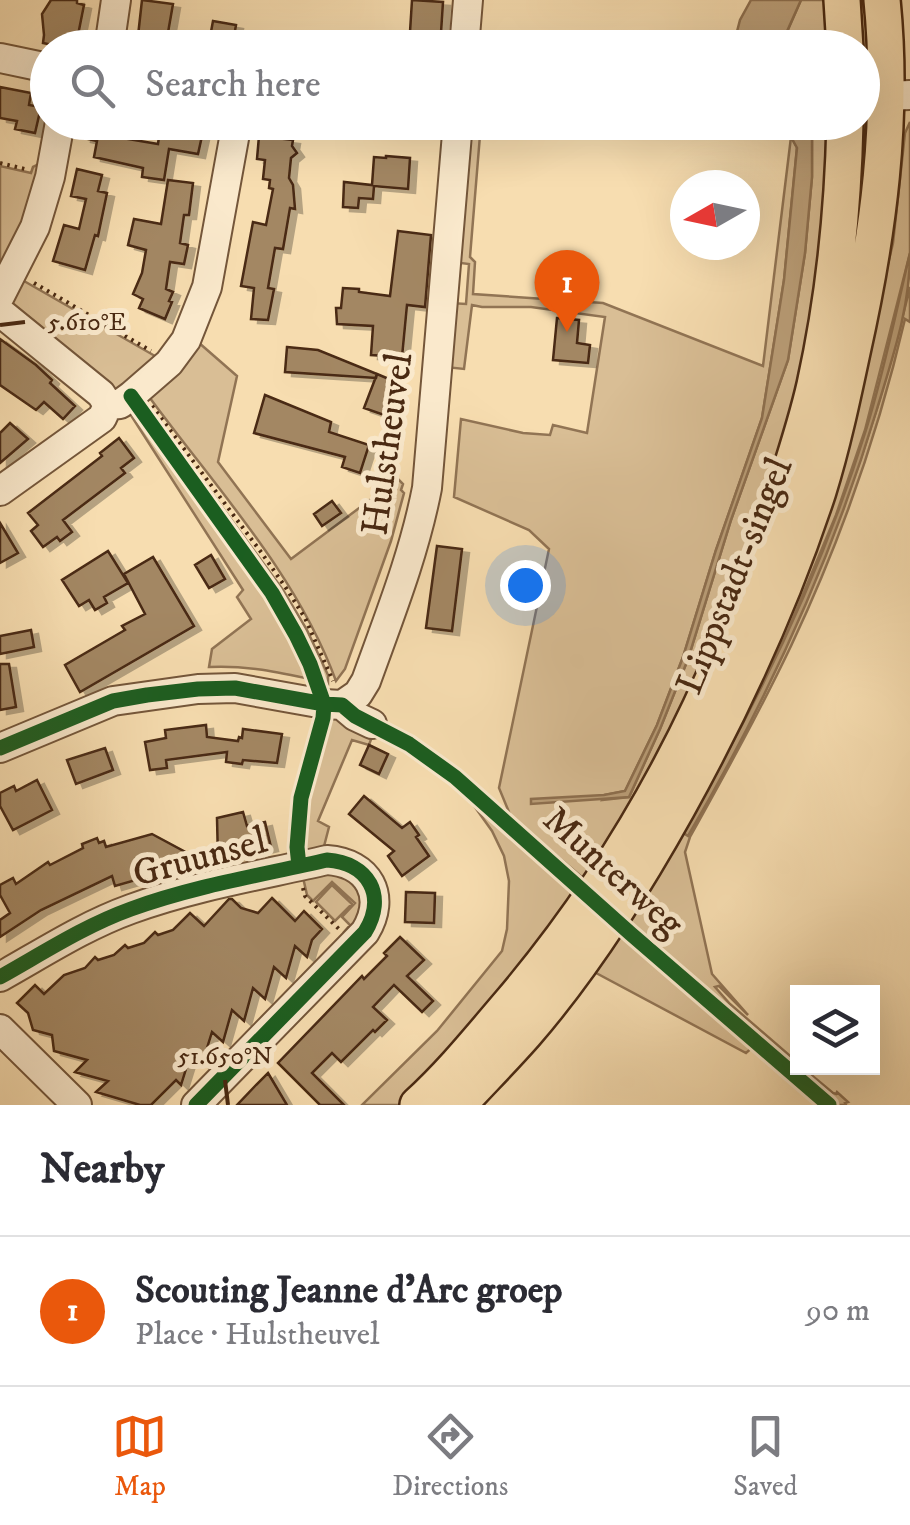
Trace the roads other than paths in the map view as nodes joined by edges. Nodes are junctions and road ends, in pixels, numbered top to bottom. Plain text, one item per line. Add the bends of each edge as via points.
1 (116, 0) edge
2 (468, 0) edge
3 (842, 0) edge
4 (882, 0) edge
5 (112, 30) edge
6 (466, 30) edge
7 (844, 30) edge
8 (0, 58) edge
9 (30, 64) edge
10 (886, 83) edge
11 (57, 140) edge
12 (234, 140) edge
13 (456, 140) edge
14 (845, 140) edge
15 (0, 296) edge
16 (0, 312) edge
17 (126, 397) junction
18 (0, 491) edge
19 (333, 704) junction
20 (372, 724) dead end
21 (0, 748) edge
22 (0, 977) edge
23 (0, 1029) edge
24 (76, 1105) edge
25 (196, 1105) edge
26 (418, 1105) edge
27 (458, 1105) edge

1 - 5 street
2 - 6 street
3 - 7 main road
4 - 10 main road, Lippstadt-singel
8 - 9 street
10 - 27 main road, Lippstadt-singel via 872,256 830,448 755,653 690,785 603,929 526,1032
11 - 15 street via 35,227
12 - 17 street via 208,287 186,340 169,364
13 - 19 street, Hulstheuvel via 421,517 366,681 358,694
14 - 26 main road, Lippstadt-singel via 835,266 805,427 724,656 618,859 533,977
16 - 17 street via 102,394
17 - 18 street
19 - 20 street
19 - 21 street via 198,688 113,701
22 - 25 street, Gruunsel via 132,908 327,860 355,867 373,890 365,932
23 - 24 street

